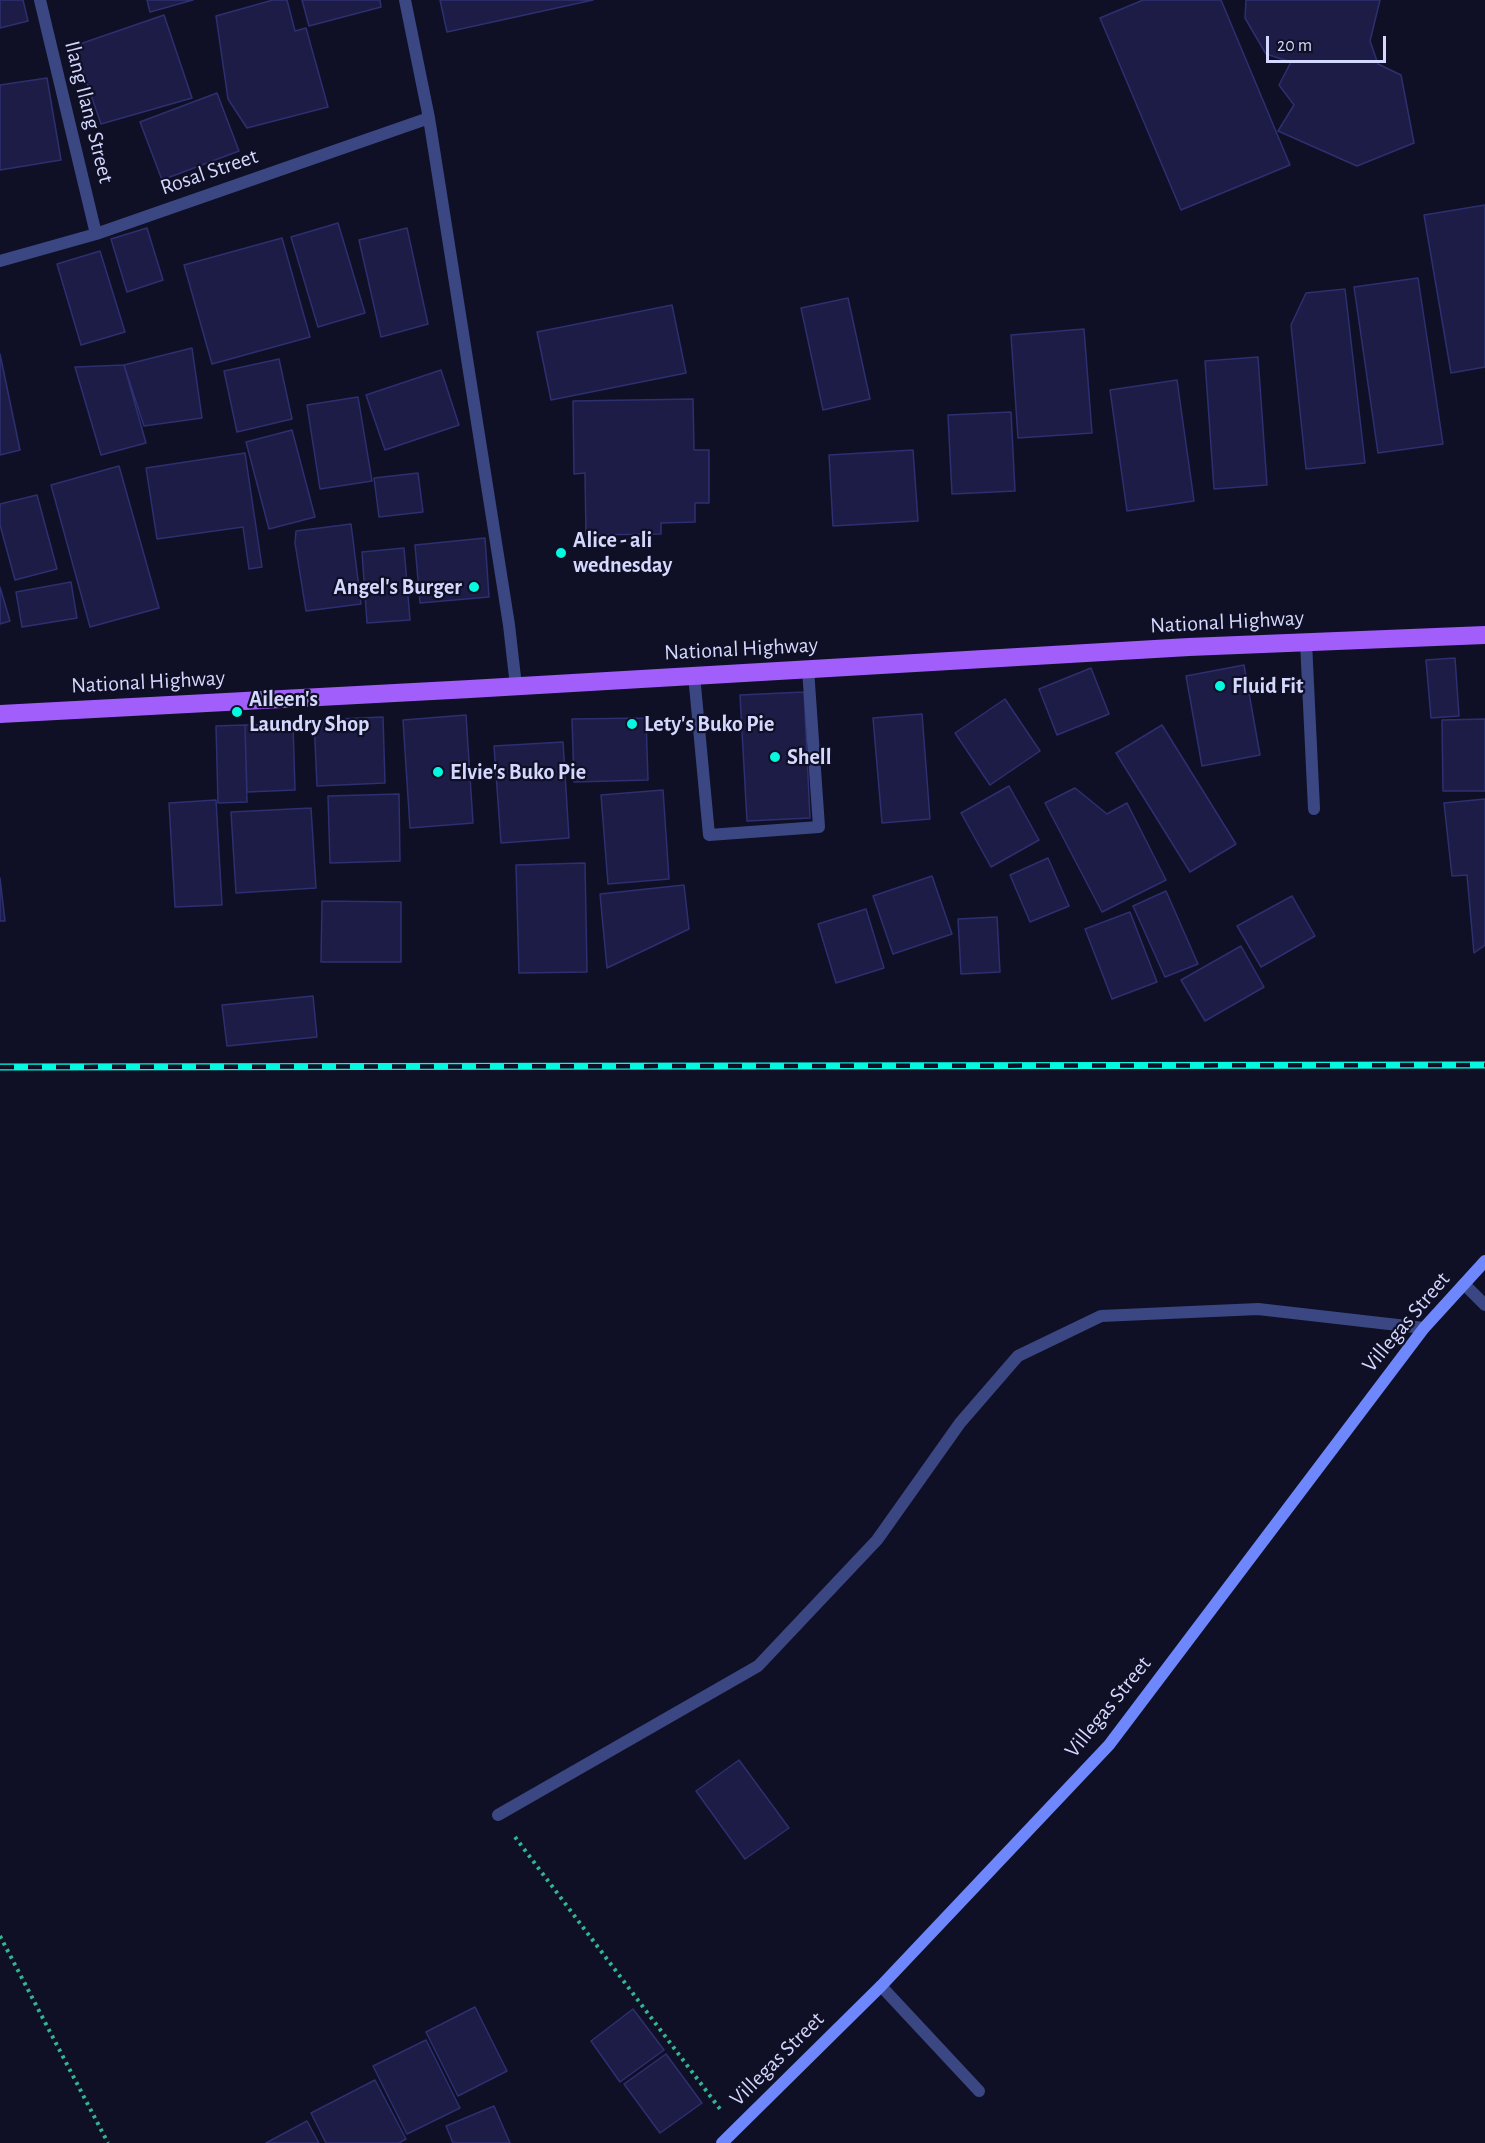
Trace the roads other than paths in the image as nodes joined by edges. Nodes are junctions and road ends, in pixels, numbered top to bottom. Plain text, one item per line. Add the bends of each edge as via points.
1 (40, 0) edge
2 (405, 0) edge
3 (429, 117) junction
4 (96, 234) junction
5 (0, 261) edge
6 (1485, 635) edge
7 (1306, 642) junction
8 (808, 669) junction
9 (694, 675) junction
10 (516, 686) junction
11 (0, 714) edge
12 (1314, 809) dead end
13 (1485, 1261) edge
14 (1464, 1284) junction
15 (1485, 1305) edge
16 (1424, 1328) junction
17 (498, 1815) road end
18 (880, 1986) junction
19 (979, 2091) dead end
20 (722, 2143) edge

1 - 4 street, Ilang Ilang Street
2 - 3 street
3 - 4 street, Rosal Street
3 - 10 street
4 - 5 street, Rosal Street
6 - 7 main road, National Highway
7 - 8 main road, National Highway
7 - 12 street
8 - 9 main road, National Highway
8 - 9 street via 819,827 709,835
9 - 10 main road, National Highway
10 - 11 main road, National Highway
13 - 14 street, Villegas Street
14 - 15 street
14 - 16 street, Villegas Street
16 - 17 street via 1258,1309 1101,1316 1018,1356 960,1423 877,1540 758,1666
16 - 18 street, Villegas Street via 1109,1745
18 - 19 street
18 - 20 street, Villegas Street

